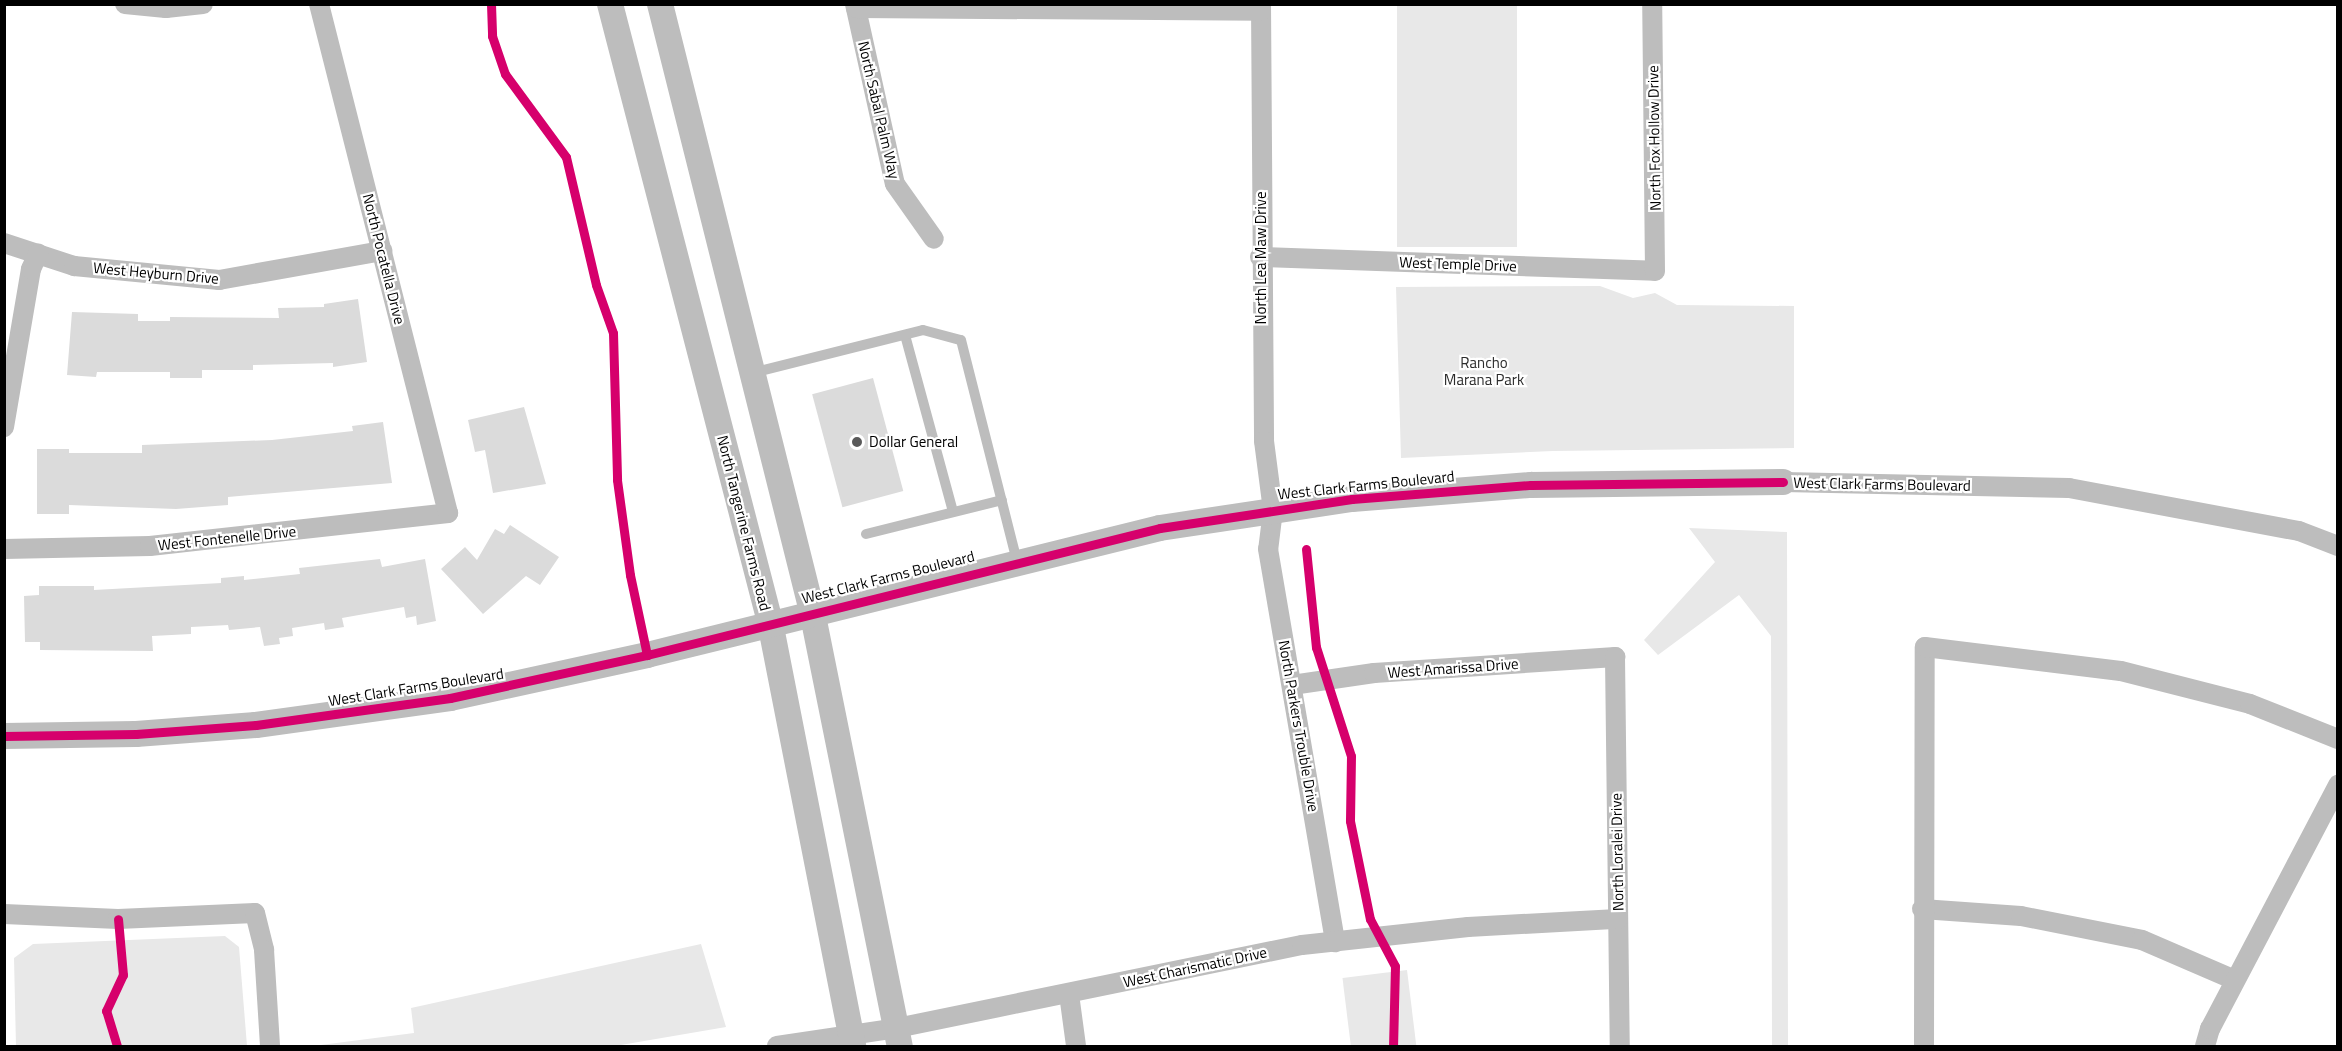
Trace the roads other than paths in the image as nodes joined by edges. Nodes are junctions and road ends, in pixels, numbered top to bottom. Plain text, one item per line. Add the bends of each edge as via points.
1 (125, 4) edge
2 (203, 4) edge
3 (319, 4) edge
4 (610, 4) edge
5 (660, 4) edge
6 (1652, 4) edge
7 (856, 6) edge
8 (1261, 8) edge
9 (934, 239) dead end
10 (4, 243) edge
11 (382, 251) junction
12 (38, 254) junction
13 (1260, 257) junction
14 (1655, 271) joint
15 (905, 334) junction
16 (752, 373) junction
17 (4, 427) edge
18 (1783, 482) joint
19 (1002, 500) junction
20 (1273, 510) junction
21 (953, 512) junction
22 (448, 513) joint
23 (866, 534) dead end
24 (2337, 546) edge
25 (4, 549) edge
26 (1017, 561) junction
27 (812, 611) junction
28 (770, 622) junction
29 (1615, 657) joint
30 (1292, 685) junction
31 (4, 736) edge
32 (2337, 739) edge
33 (2337, 785) edge
34 (1922, 909) junction
35 (4, 914) edge
36 (1618, 919) junction
37 (1335, 942) junction
38 (2235, 980) junction
39 (1069, 994) junction
40 (899, 1037) edge
41 (852, 1041) edge
42 (270, 1047) edge
43 (777, 1047) edge
44 (1076, 1047) edge
45 (1620, 1047) edge
46 (1924, 1047) edge
47 (2205, 1047) edge

1 - 2 street via 166,8
3 - 11 street, North Pocatella Drive
4 - 28 street, North Tangerine Farms Road
5 - 16 street
6 - 14 street, North Fox Hollow Drive
7 - 8 street
7 - 9 street, North Sabal Palm Way via 895,184
8 - 13 street, North Lea Maw Drive
10 - 12 street, West Heyburn Drive
11 - 12 street, West Heyburn Drive via 219,280 74,266
11 - 22 street, North Pocatella Drive
12 - 17 street
13 - 14 street, West Temple Drive
13 - 20 street, North Lea Maw Drive via 1264,441
15 - 16 lane
15 - 19 lane via 923,330 961,340
15 - 21 lane
16 - 27 street
18 - 20 street, West Clark Farms Boulevard via 1490,487
18 - 24 street, West Clark Farms Boulevard via 2069,488 2299,531
19 - 21 lane
19 - 26 lane
20 - 26 street, West Clark Farms Boulevard via 1160,528
20 - 30 street, North Parkers Trouble Drive via 1268,549
21 - 23 lane
22 - 25 street, West Fontenelle Drive via 150,546
26 - 27 street, West Clark Farms Boulevard
27 - 28 street, West Clark Farms Boulevard
27 - 40 street
28 - 31 street, West Clark Farms Boulevard via 523,684 375,710 136,735
28 - 41 street, North Tangerine Farms Road
29 - 30 street, West Amarissa Drive via 1374,673
29 - 36 street, North Loralei Drive
30 - 37 street, North Parkers Trouble Drive
32 - 34 street via 2250,704 2121,671 1926,647
33 - 38 street
34 - 38 street via 2021,916 2142,940
34 - 46 street
35 - 42 street via 118,919 255,913 264,950
36 - 37 street, West Charismatic Drive via 1468,927
36 - 45 street, North Loralei Drive
37 - 39 street, West Charismatic Drive via 1302,945
38 - 47 street
39 - 40 street, West Charismatic Drive
39 - 44 street
40 - 41 street, West Charismatic Drive
41 - 43 street, West Charismatic Drive

